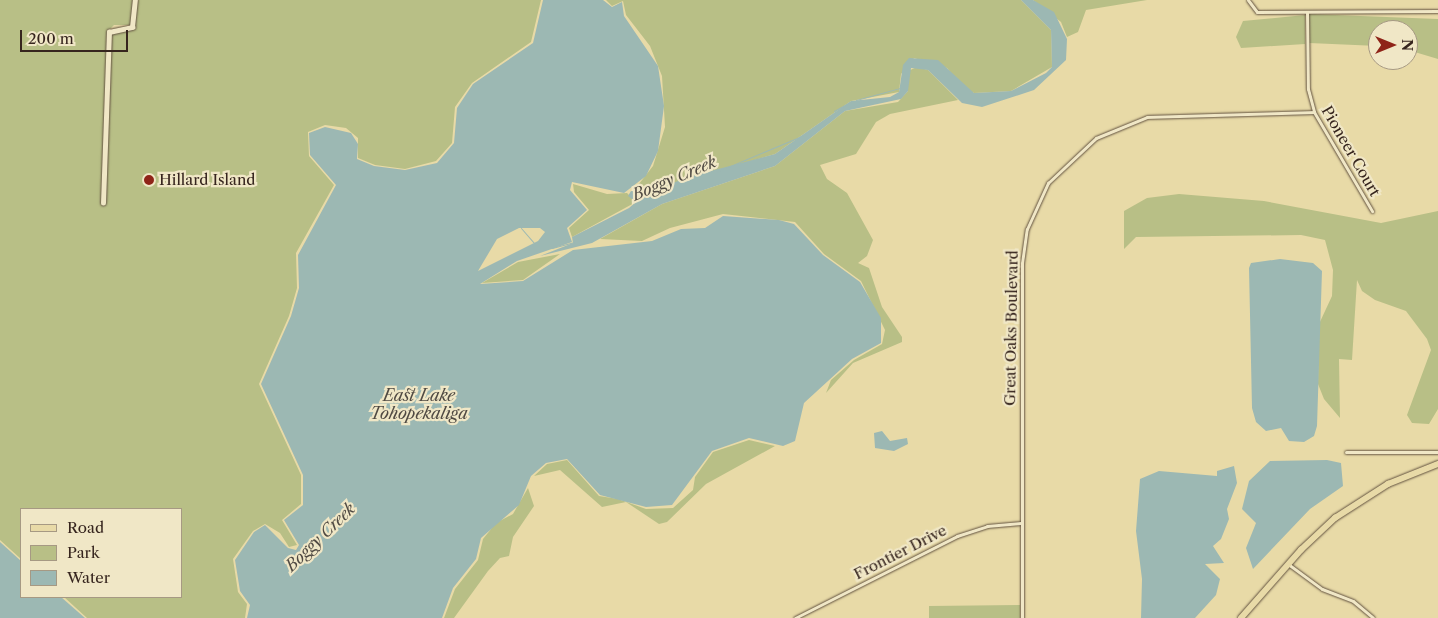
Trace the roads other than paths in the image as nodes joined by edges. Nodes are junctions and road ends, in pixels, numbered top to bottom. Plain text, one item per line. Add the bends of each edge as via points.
1 (135, 0) edge
2 (1248, 0) edge
3 (1438, 11) edge
4 (1307, 12) junction
5 (1314, 112) junction
6 (103, 203) dead end
7 (1372, 211) dead end
8 (1346, 452) dead end
9 (1438, 452) edge
10 (1438, 464) edge
11 (1021, 523) junction
12 (1288, 564) junction
13 (795, 618) edge
14 (1022, 618) edge
15 (1241, 618) edge
16 (1372, 618) edge

1 - 6 street via 132,27 109,32
2 - 4 street via 1257,12
3 - 4 street
4 - 5 street, Pioneer Court via 1308,90
5 - 7 street, Pioneer Court
5 - 11 street, Great Oaks Boulevard via 1147,117 1096,138 1048,184 1027,230 1022,264
8 - 9 street
10 - 12 main road via 1388,484 1354,504
11 - 13 street, Frontier Drive via 987,526 957,536
11 - 14 street, Great Oaks Boulevard
12 - 15 main road
12 - 16 street via 1322,590 1353,601

